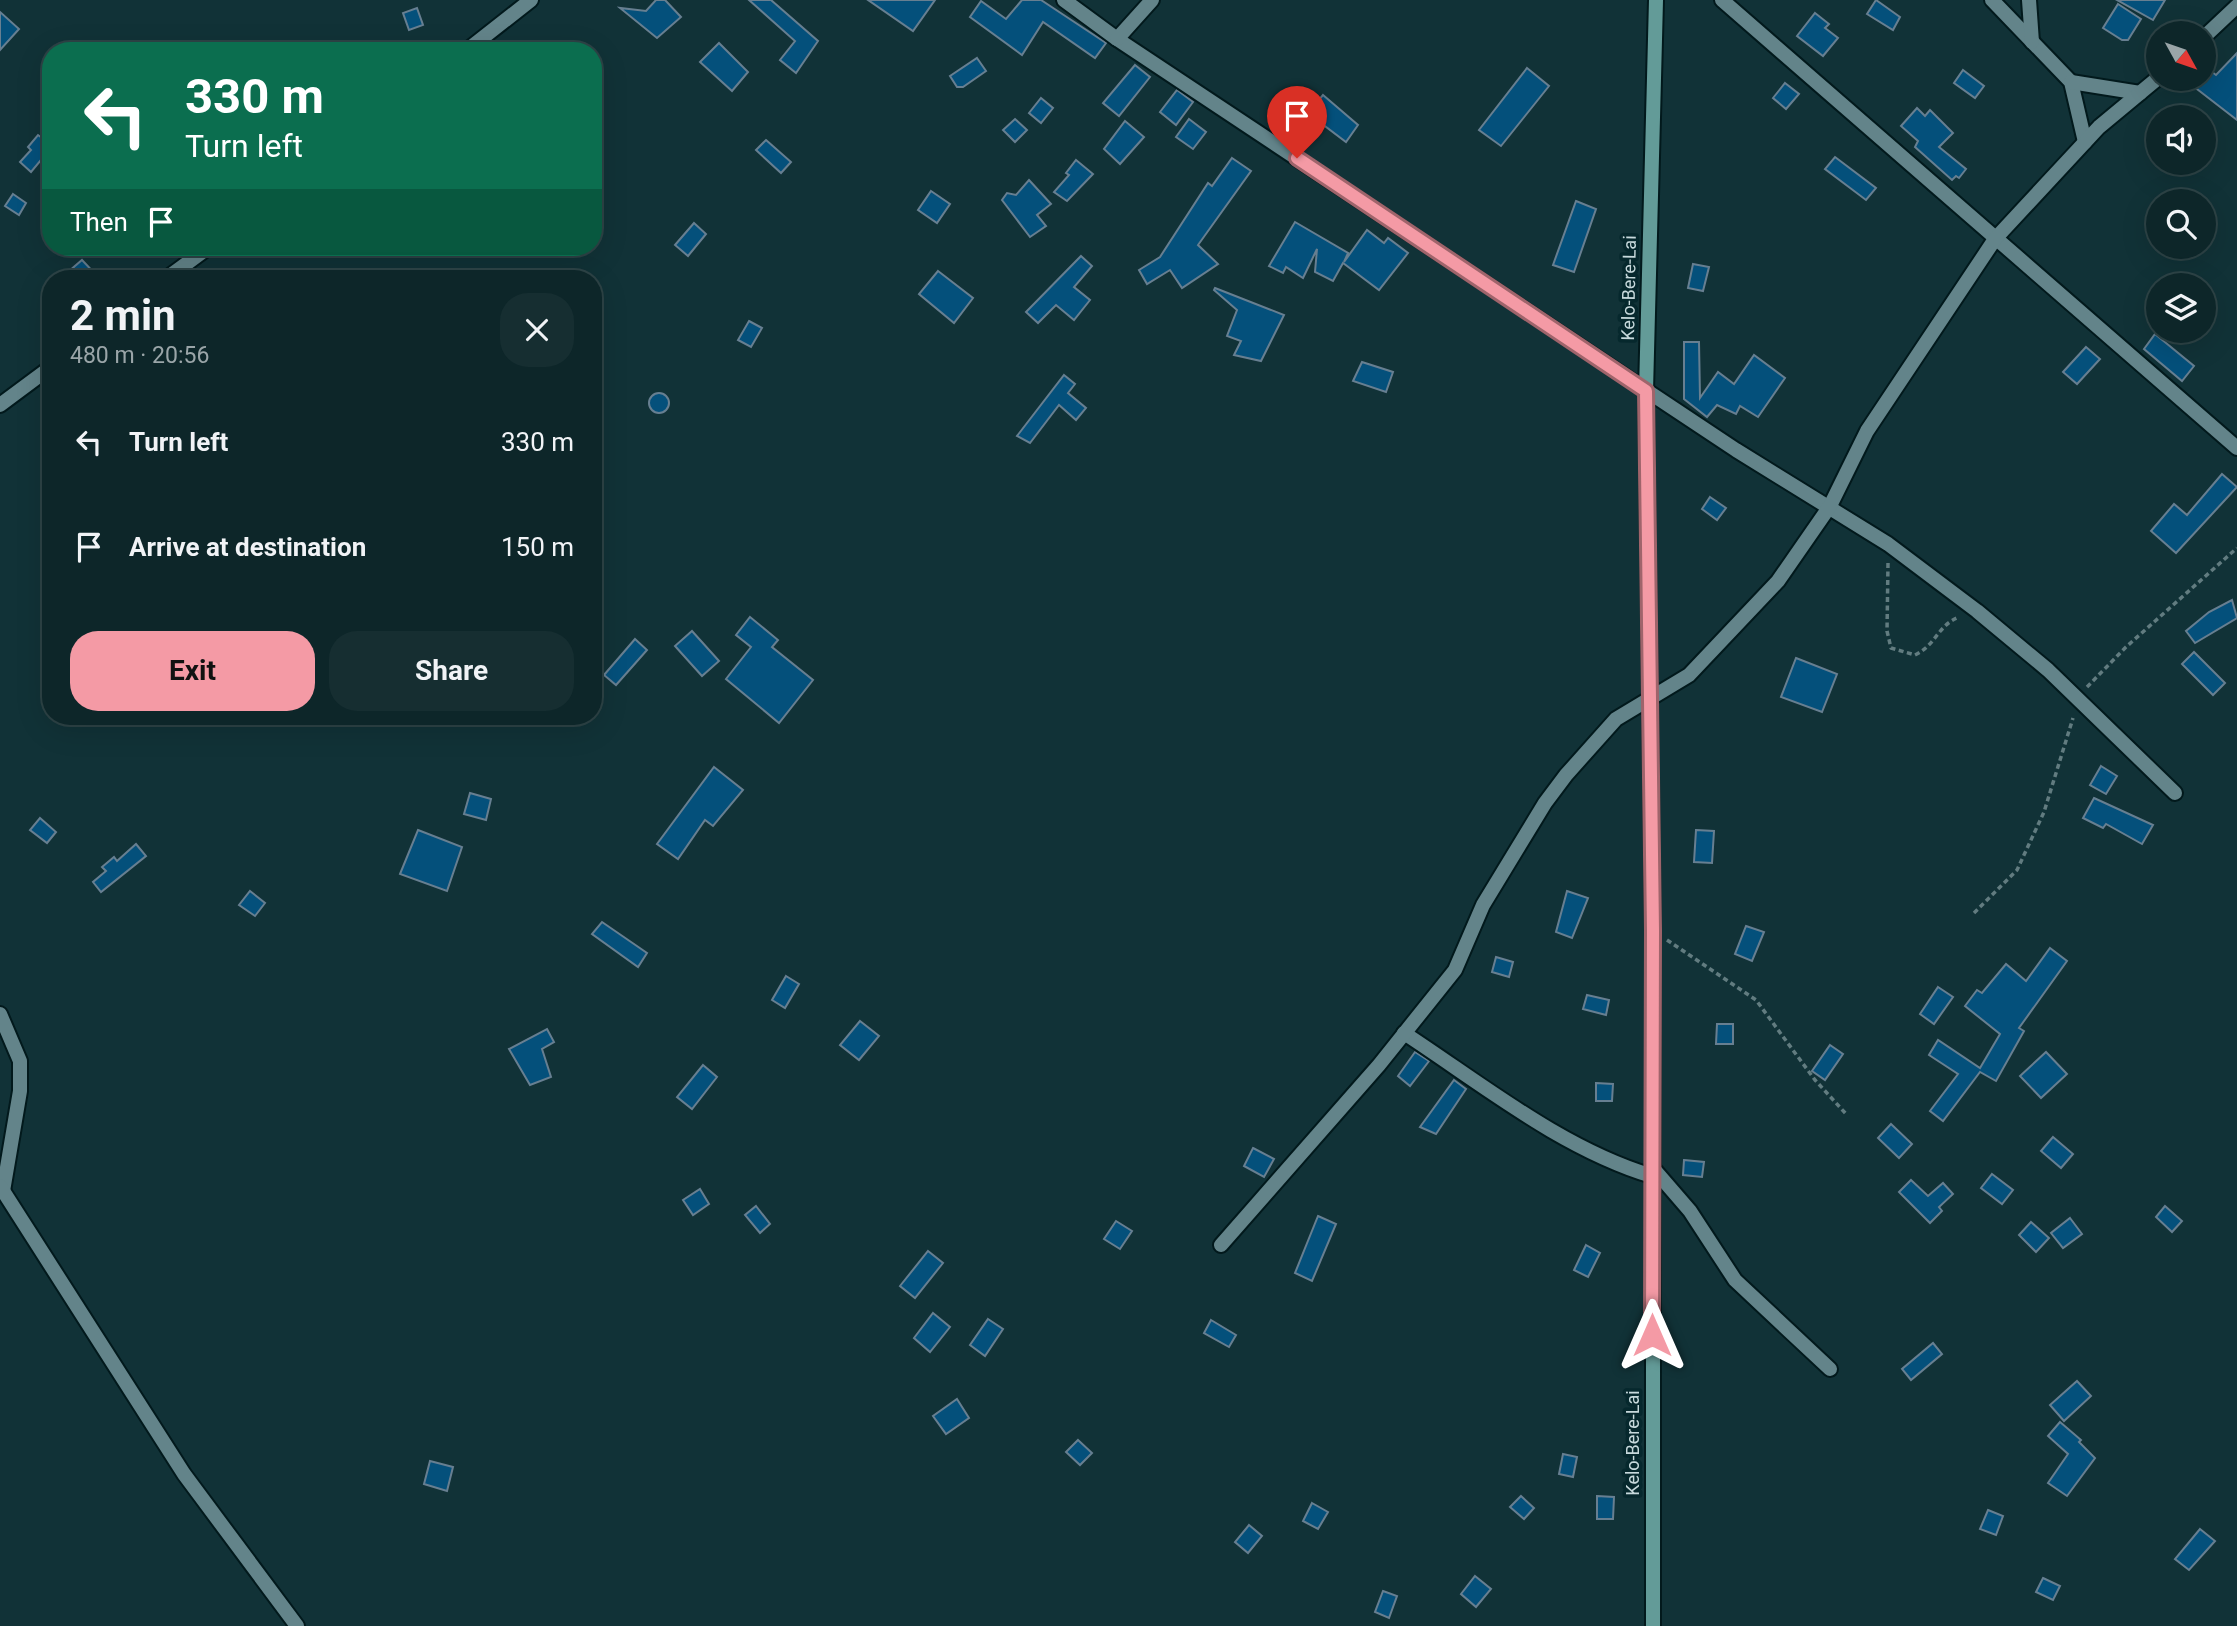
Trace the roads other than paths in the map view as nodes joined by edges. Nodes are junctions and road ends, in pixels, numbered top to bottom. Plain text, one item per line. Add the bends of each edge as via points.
1 (531, 0) edge
2 (1065, 0) edge
3 (1152, 0) edge
4 (1656, 0) edge
5 (1722, 0) edge
6 (1992, 0) edge
7 (2029, 0) edge
8 (2237, 6) edge
9 (2216, 26) edge
10 (1117, 39) junction
11 (478, 42) edge
12 (2032, 42) junction
13 (2071, 82) junction
14 (2146, 88) edge
15 (2140, 93) junction
16 (2085, 142) junction
17 (1995, 239) junction
18 (197, 256) edge
19 (178, 270) edge
20 (42, 374) edge
21 (1646, 391) junction
22 (0, 405) edge
23 (2237, 448) edge
24 (1830, 506) junction
25 (1651, 698) junction
26 (2175, 793) dead end
27 (0, 1014) edge
28 (1404, 1033) junction
29 (1652, 1172) junction
30 (2, 1188) edge
31 (1222, 1245) dead end
32 (1830, 1369) dead end
33 (297, 1626) edge
34 (1653, 1626) edge

1 - 11 street
2 - 10 street
3 - 10 street
4 - 21 main road, Kelo-Bere-Lai
5 - 17 street
6 - 12 street
7 - 12 street
8 - 9 street
10 - 21 street
12 - 13 street
13 - 15 street
13 - 16 street
14 - 15 street
15 - 16 street
16 - 17 street
17 - 23 street
17 - 24 street via 1867,431
18 - 19 street
20 - 22 street
21 - 24 street
21 - 25 main road, Kelo-Bere-Lai
24 - 25 street via 1769,590 1689,675
24 - 26 street via 1888,544 2048,670
25 - 28 street via 1616,719 1545,803 1483,905 1455,970
25 - 29 main road, Kelo-Bere-Lai
27 - 30 street via 20,1060 20,1091
28 - 29 street via 1557,1133 1630,1170
28 - 31 street
29 - 32 street via 1690,1212 1735,1280
29 - 34 main road, Kelo-Bere-Lai
30 - 33 street via 184,1474

